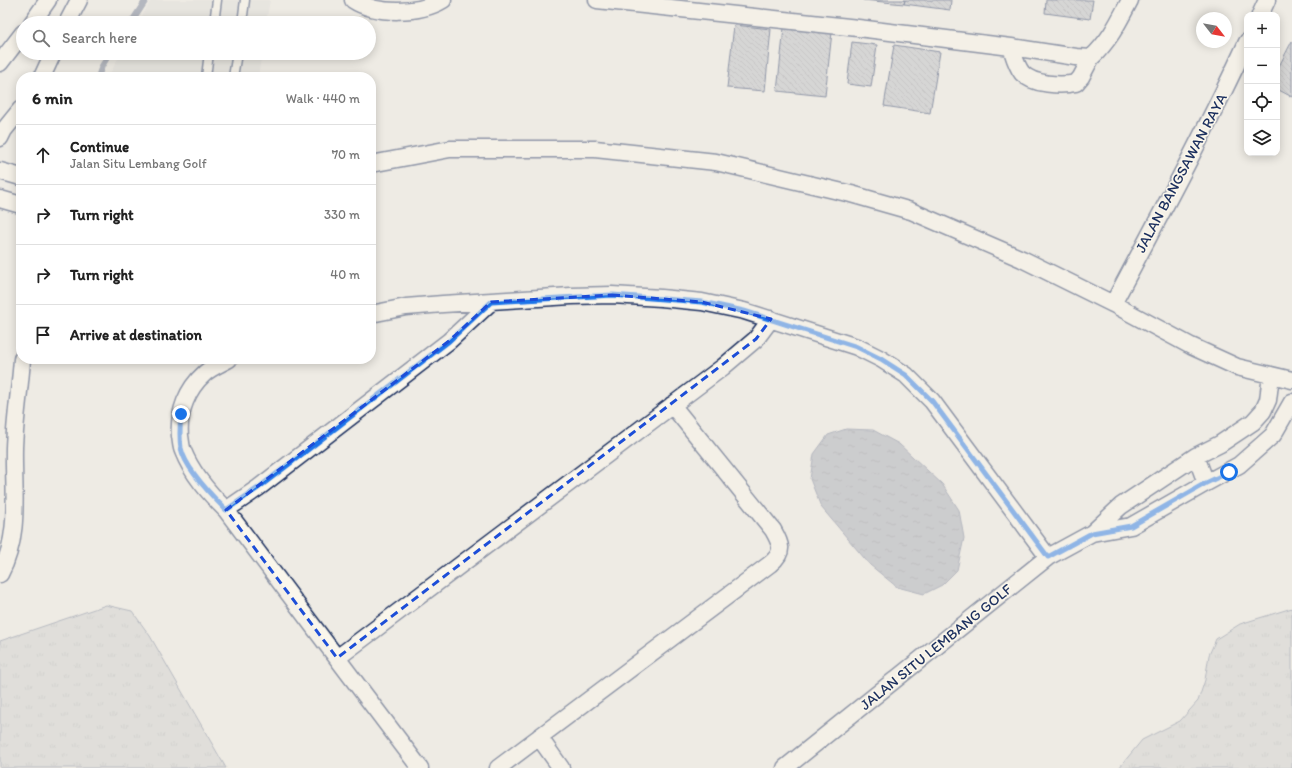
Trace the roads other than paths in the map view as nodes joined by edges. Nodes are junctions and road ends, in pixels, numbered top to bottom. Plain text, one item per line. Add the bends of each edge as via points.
1 (48, 0) edge
2 (79, 0) edge
3 (217, 0) edge
4 (245, 0) edge
5 (353, 0) edge
6 (443, 0) edge
7 (596, 0) edge
8 (1130, 0) edge
9 (1266, 0) edge
10 (1261, 12) edge
11 (39, 16) edge
12 (71, 16) edge
13 (215, 16) edge
14 (243, 16) edge
15 (16, 42) edge
16 (1011, 47) junction
17 (1244, 48) edge
18 (1091, 58) junction
19 (50, 60) edge
20 (208, 60) edge
21 (236, 60) edge
22 (0, 64) edge
23 (44, 72) edge
24 (207, 72) edge
25 (234, 72) edge
26 (16, 115) edge
27 (1, 132) edge
28 (376, 163) edge
29 (0, 171) edge
30 (16, 176) edge
31 (0, 200) edge
32 (16, 204) edge
33 (491, 302) junction
34 (1112, 304) junction
35 (376, 313) edge
36 (771, 319) junction
37 (21, 364) edge
38 (220, 364) edge
39 (1271, 375) junction
40 (1292, 380) edge
41 (1292, 402) edge
42 (672, 405) junction
43 (1196, 456) junction
44 (1206, 483) junction
45 (226, 510) junction
46 (1092, 533) junction
47 (1048, 557) junction
48 (0, 574) edge
49 (337, 658) junction
50 (539, 737) junction
51 (420, 768) edge
52 (498, 768) edge
53 (561, 768) edge
54 (785, 768) edge

1 - 11 street
2 - 12 street
3 - 13 lane
4 - 14 lane
5 - 6 street via 377,10 390,11 426,7
7 - 16 street
8 - 18 street via 1108,40
9 - 10 street
15 - 22 street
16 - 18 street
16 - 18 street via 1016,64 1023,74 1049,84 1065,86 1076,83
17 - 34 street, JALAN BANGSAWAN RAYA via 1182,175
19 - 23 street
20 - 24 lane
21 - 25 lane
26 - 27 street
28 - 34 street via 450,149 517,148 595,149 716,162 911,211 1022,259
29 - 30 street
31 - 32 street
33 - 35 street via 428,305
33 - 36 street via 619,295 702,302
33 - 45 street via 449,341
34 - 39 street via 1237,367
36 - 42 street via 756,339
36 - 47 street via 857,347 906,375 932,401
37 - 48 street via 14,449 13,538
38 - 45 street via 206,372 194,385 185,401 180,429 182,449 189,464 202,484
39 - 40 street
39 - 43 street, JALAN SITU LEMBANG GOLF via 1268,400 1263,411 1253,422
41 - 44 street, JALAN SITU LEMBANG GOLF via 1273,434 1260,447 1239,465
42 - 49 street
42 - 50 street via 773,530 780,542 779,555
43 - 44 street
43 - 46 street, JALAN SITU LEMBANG GOLF via 1121,506
44 - 46 street, JALAN SITU LEMBANG GOLF via 1131,526
45 - 49 street
46 - 47 street, JALAN SITU LEMBANG GOLF
47 - 54 street, JALAN SITU LEMBANG GOLF
49 - 51 street
50 - 52 street
50 - 53 street

